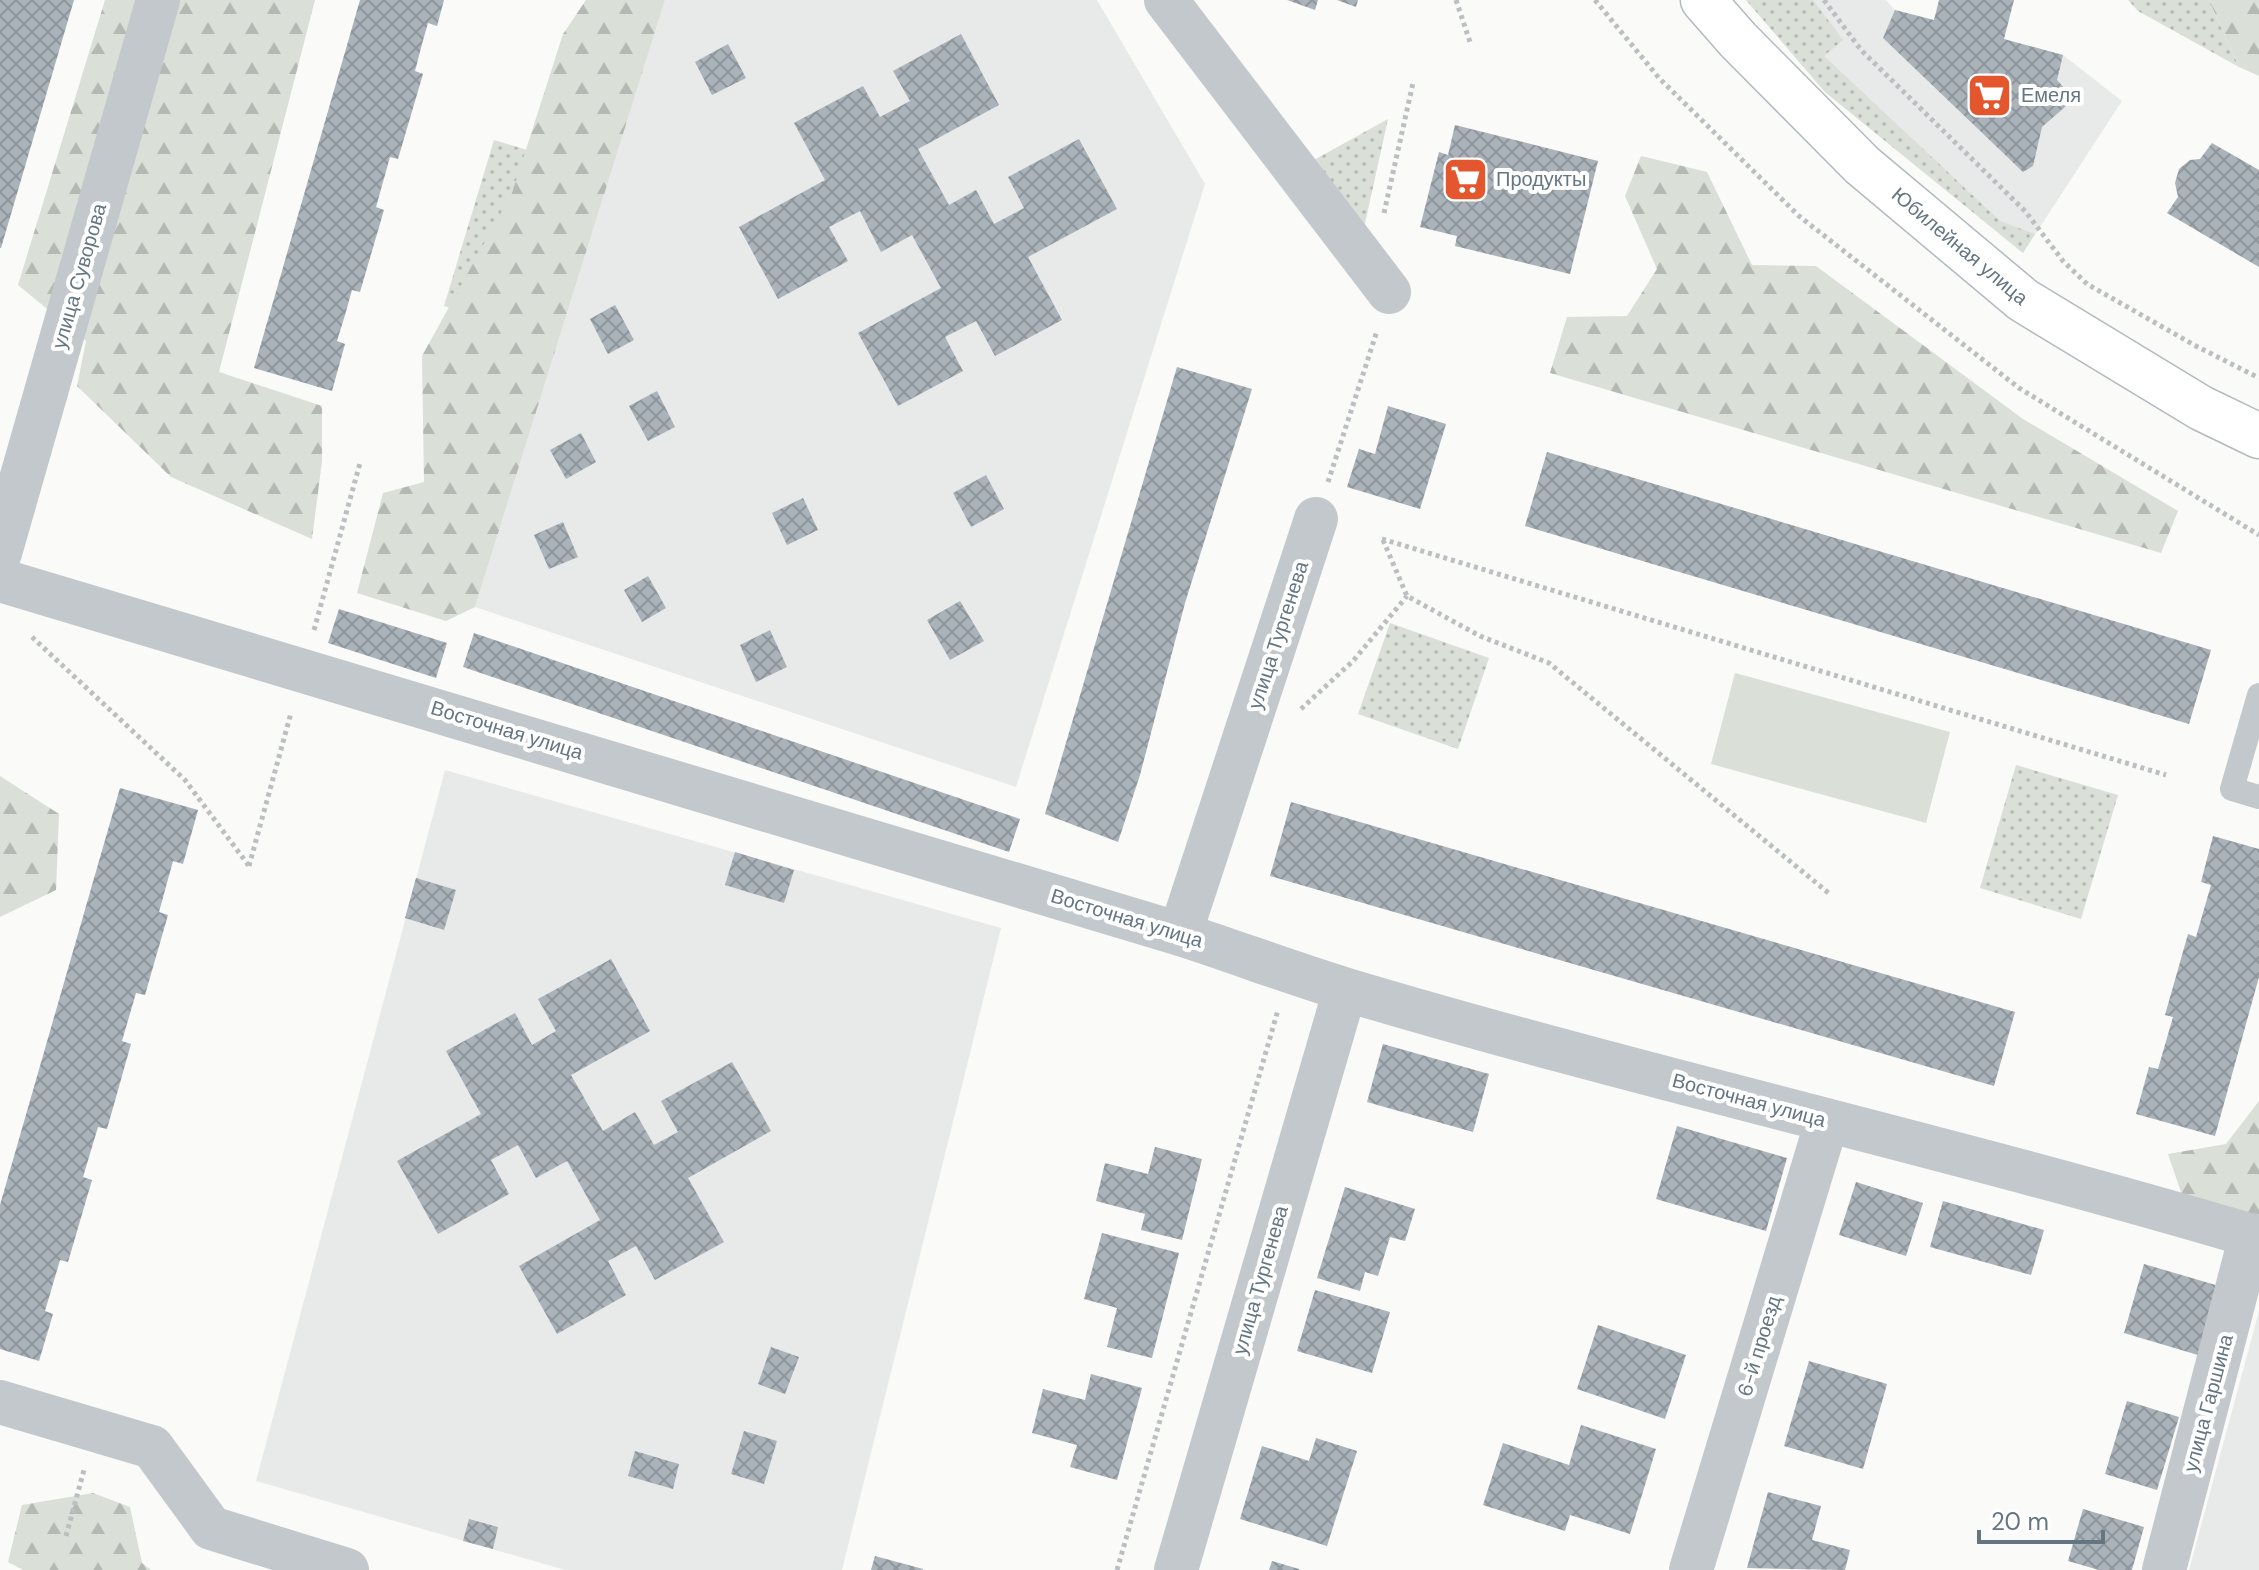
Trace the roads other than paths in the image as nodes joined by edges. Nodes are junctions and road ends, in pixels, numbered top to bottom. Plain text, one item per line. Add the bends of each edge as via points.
1 (158, 0) edge
2 (1166, 0) edge
3 (1703, 0) edge
4 (1381, 281) road end
5 (2259, 436) edge
6 (1316, 519) road end
7 (0, 553) edge
8 (0, 580) edge
9 (2259, 695) edge
10 (2259, 797) edge
11 (1180, 934) junction
12 (1345, 990) junction
13 (1827, 1121) junction
14 (2255, 1237) edge
15 (0, 1402) edge
16 (347, 1570) edge
17 (1176, 1570) edge
18 (1691, 1570) edge
19 (2164, 1570) edge

1 - 7 street, улица Суворова
2 - 4 street
3 - 5 main road, Юбилейная улица via 1862,165 2023,300 2201,408
6 - 11 street, улица Тургенева
8 - 11 street, Восточная улица
9 - 10 lane via 2232,789
11 - 12 street, Восточная улица
12 - 13 street, Восточная улица
12 - 17 street, улица Тургенева
13 - 14 street, Восточная улица
13 - 18 street, 6-й проезд
14 - 19 street, улица Гаршина
15 - 16 street via 152,1447 211,1528

